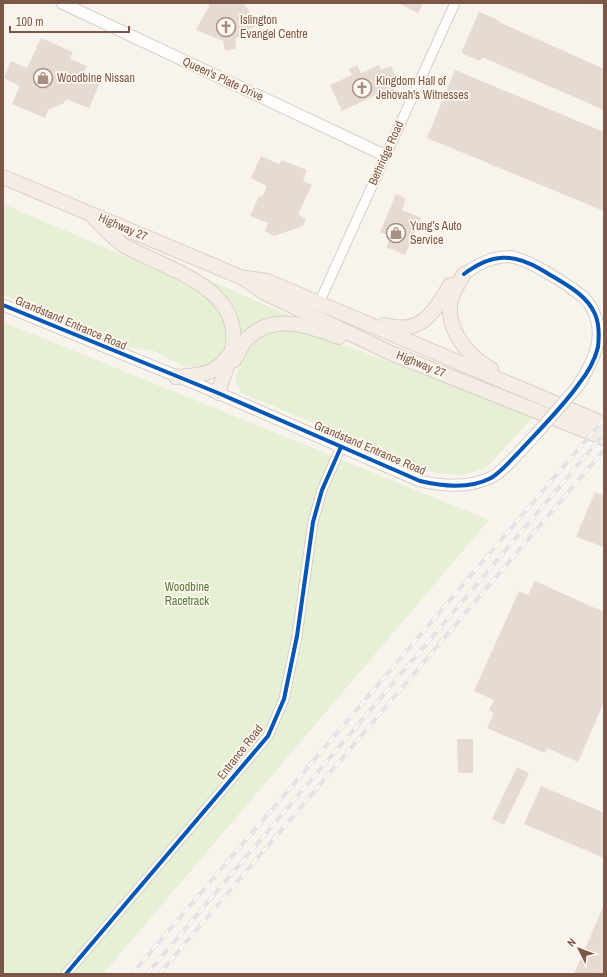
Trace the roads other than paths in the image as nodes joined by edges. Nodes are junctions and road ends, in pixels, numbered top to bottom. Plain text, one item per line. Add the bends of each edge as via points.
1 (62, 3) edge
2 (455, 3) edge
3 (384, 156) junction
4 (3, 177) edge
5 (86, 211) junction
6 (464, 274) junction
7 (243, 278) junction
8 (319, 303) junction
9 (3, 305) edge
10 (340, 311) junction
11 (232, 349) junction
12 (394, 354) junction
13 (227, 365) junction
14 (176, 376) junction
15 (218, 393) junction
16 (538, 396) junction
17 (604, 424) edge
18 (604, 438) edge
19 (341, 447) junction
20 (66, 974) edge

1 - 3 street, Queen's Plate Drive
2 - 3 street, Bethridge Road
3 - 8 street, Bethridge Road
4 - 5 main road, Highway 27
5 - 7 main road, Highway 27
5 - 11 main road via 123,244 212,291 230,316
6 - 10 main road via 451,284 427,319 409,328 394,328
6 - 16 main road via 450,303 451,321 463,348 482,364
6 - 19 street, Grandstand Entrance Road, bridge via 477,264 496,258 511,257 527,261 584,298 595,315 598,348 578,386 537,433 491,478 470,484 437,485 420,481
7 - 8 main road, Highway 27 via 267,281
7 - 12 main road, Highway 27 via 265,293
8 - 10 main road, Highway 27
9 - 14 street, Grandstand Entrance Road
10 - 16 main road, Highway 27
11 - 13 main road
11 - 14 main road via 225,361 214,371
12 - 13 main road via 362,346 323,331 290,323 274,324 263,327 247,338 235,359
12 - 18 main road, Highway 27
13 - 15 main road
14 - 15 street, Grandstand Entrance Road
15 - 19 street, Grandstand Entrance Road
16 - 17 main road, Highway 27
19 - 20 street, Entrance Road via 322,490 313,522 298,636 284,699 268,736

